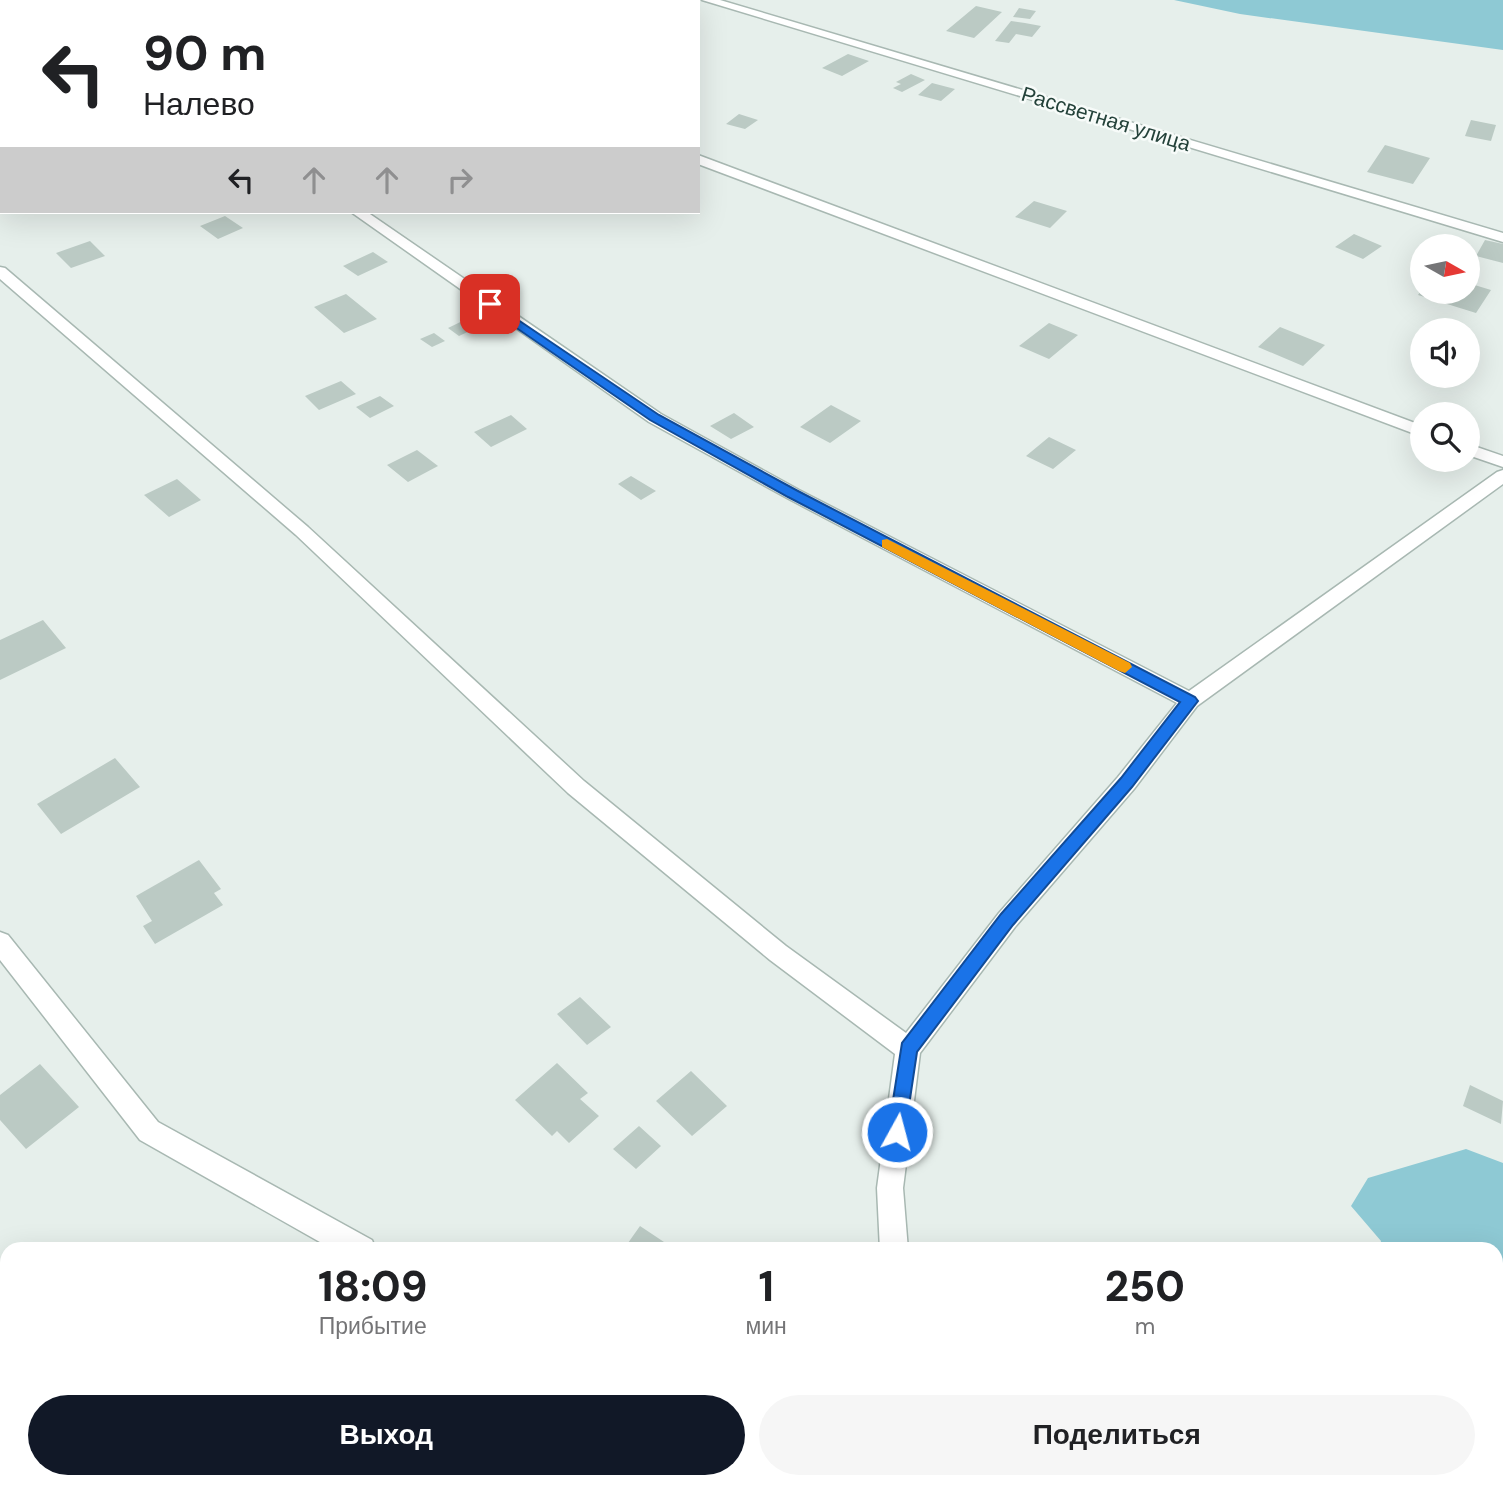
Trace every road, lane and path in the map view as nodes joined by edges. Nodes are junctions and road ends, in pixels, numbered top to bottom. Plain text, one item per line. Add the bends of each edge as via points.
1 (708, 0) edge
2 (700, 160) edge
3 (361, 214) edge
4 (1503, 238) edge
5 (0, 271) edge
6 (1410, 427) edge
7 (1480, 453) edge
8 (1503, 462) edge
9 (1503, 476) edge
10 (1190, 701) junction
11 (0, 942) edge
12 (908, 1049) junction
13 (348, 1242) edge
14 (893, 1242) edge

1 - 4 street, Рассветная улица
2 - 6 street
3 - 10 street via 655,418
5 - 12 street via 302,531 576,787 778,953
7 - 8 street
9 - 10 street
10 - 12 street via 1007,920
11 - 13 street via 149,1131
12 - 14 street via 890,1188

